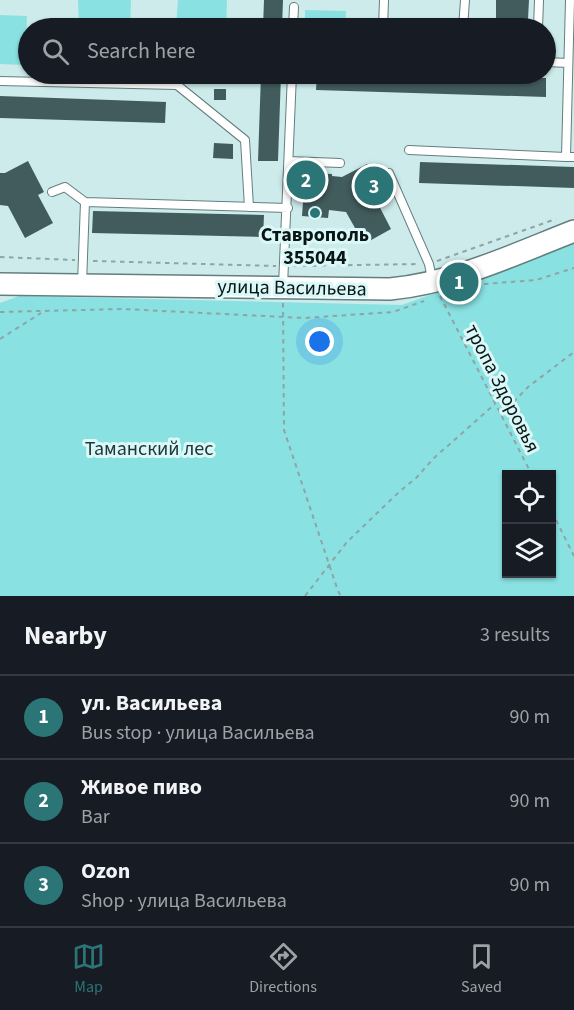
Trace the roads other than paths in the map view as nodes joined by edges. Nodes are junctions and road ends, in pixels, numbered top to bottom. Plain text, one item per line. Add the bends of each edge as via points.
1 (384, 0) edge
2 (465, 0) edge
3 (539, 0) edge
4 (572, 5) edge
5 (294, 7) dead end
6 (293, 18) edge
7 (383, 18) edge
8 (464, 18) edge
9 (538, 18) edge
10 (556, 62) edge
11 (568, 63) junction
12 (0, 81) edge
13 (18, 81) edge
14 (133, 84) edge
15 (292, 84) edge
16 (409, 150) dead end
17 (570, 157) edge
18 (289, 161) junction
19 (340, 163) dead end
20 (389, 173) dead end
21 (52, 192) dead end
22 (86, 202) junction
23 (249, 207) junction
24 (288, 208) junction
25 (574, 231) edge
26 (0, 284) edge
27 (82, 285) junction
28 (283, 287) junction
29 (438, 290) junction

1 - 7 lane
2 - 8 lane
3 - 9 lane
4 - 11 lane
5 - 6 lane
10 - 11 lane
11 - 17 lane
12 - 13 lane
14 - 23 lane via 177,85 245,140
15 - 18 lane
16 - 17 lane
18 - 19 lane
18 - 24 lane
20 - 29 lane
21 - 22 lane via 65,187
22 - 23 lane
22 - 27 lane
23 - 24 lane
24 - 28 lane
25 - 29 street, улица Васильева via 472,270
26 - 27 street, улица Васильева
27 - 28 street, улица Васильева
28 - 29 street, улица Васильева via 415,286

